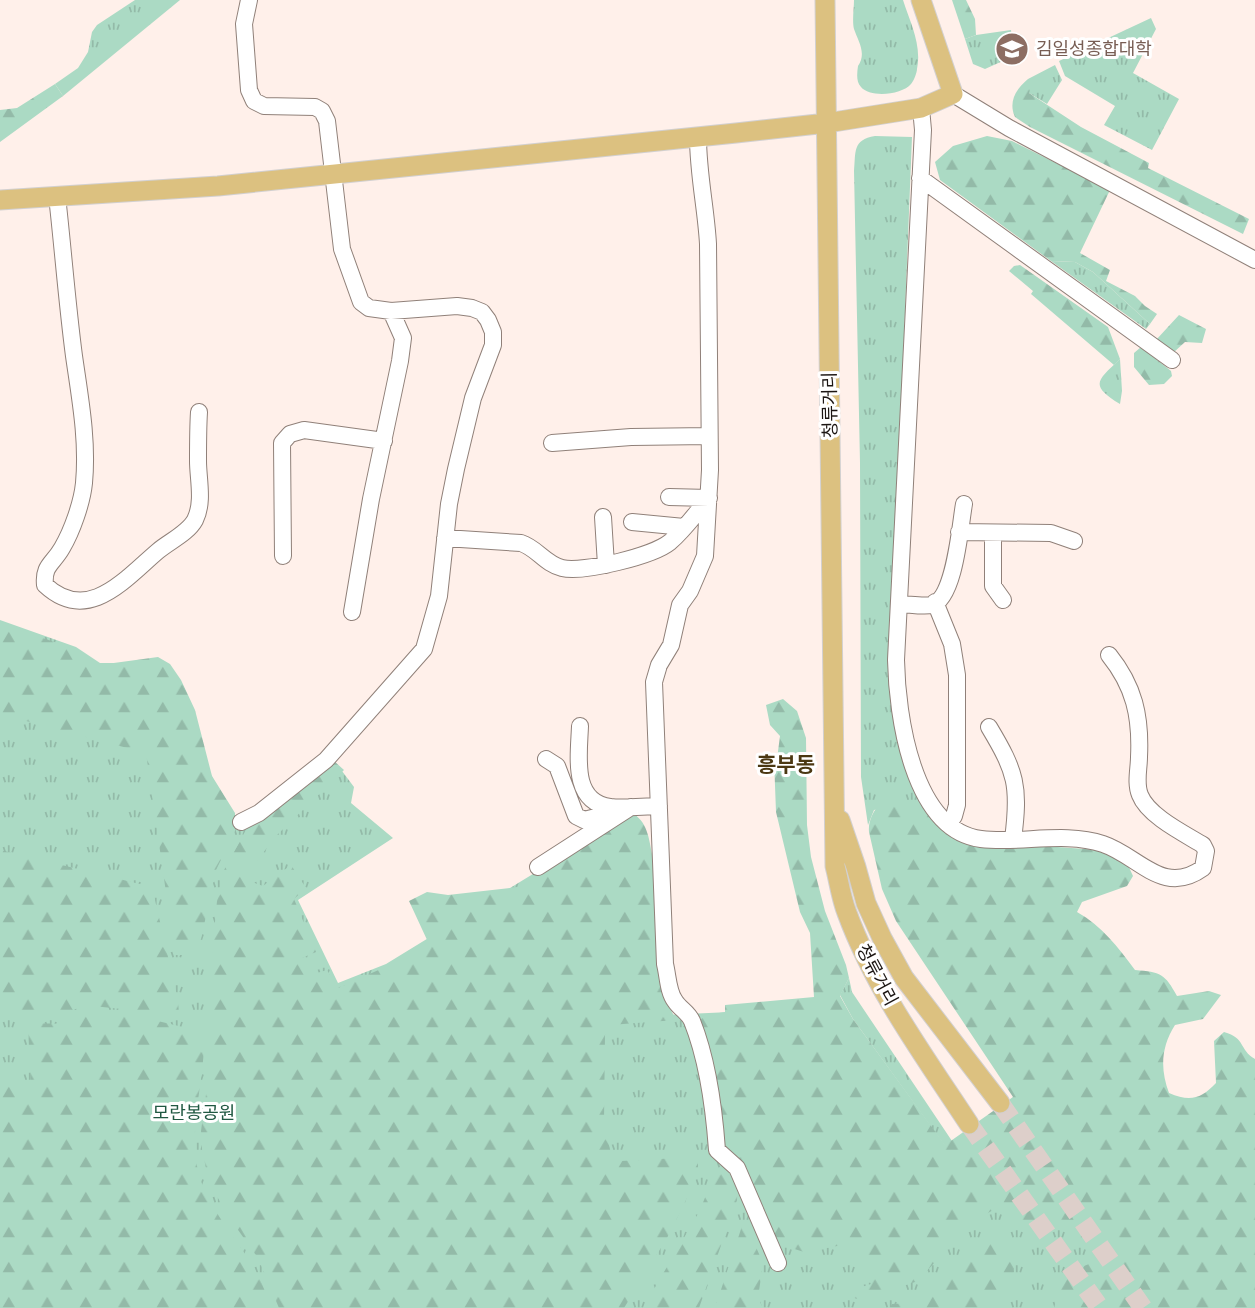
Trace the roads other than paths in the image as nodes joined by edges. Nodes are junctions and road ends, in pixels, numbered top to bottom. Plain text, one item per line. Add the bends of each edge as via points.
1 (249, 0) edge
2 (825, 0) edge
3 (921, 0) edge
4 (953, 94) junction
5 (922, 108) junction
6 (827, 123) junction
7 (698, 137) junction
8 (335, 175) junction
9 (920, 178) junction
10 (57, 197) junction
11 (0, 200) edge
12 (1255, 260) edge
13 (391, 311) junction
14 (1172, 360) dead end
15 (199, 412) dead end
16 (709, 436) junction
17 (384, 441) junction
18 (552, 443) dead end
19 (669, 498) dead end
20 (709, 498) junction
21 (964, 504) dead end
22 (603, 517) dead end
23 (632, 523) dead end
24 (684, 527) junction
25 (959, 532) junction
26 (992, 533) junction
27 (445, 538) junction
28 (1074, 541) dead end
29 (283, 556) dead end
30 (606, 565) junction
31 (1003, 600) dead end
32 (935, 602) junction
33 (899, 604) junction
34 (352, 612) dead end
35 (1109, 655) dead end
36 (580, 726) dead end
37 (989, 727) dead end
38 (546, 760) dead end
39 (659, 806) junction
40 (610, 807) junction
41 (631, 807) junction
42 (836, 809) junction
43 (241, 822) dead end
44 (949, 823) junction
45 (1013, 839) junction
46 (538, 867) dead end
47 (1000, 1103) tunnel mouth
48 (969, 1124) tunnel mouth
49 (778, 1264) dead end

1 - 8 street via 244,24 249,90 254,101 322,111
2 - 6 main road, 청류거리
3 - 4 main road
4 - 5 main road
4 - 12 street
5 - 6 main road
5 - 9 street
6 - 7 main road
6 - 42 main road, 청류거리
7 - 8 main road
7 - 16 street via 708,244
8 - 10 main road
8 - 13 street via 342,249 361,302 369,309
9 - 14 street
9 - 33 street
10 - 11 main road
10 - 15 street via 85,459 84,486 76,511 61,549 44,575 45,586 54,594 72,601 91,601 112,590 189,529 200,507
13 - 17 street via 403,338
13 - 27 street via 472,308 482,312 493,332 456,469
16 - 18 street
16 - 20 street
17 - 29 street via 304,430 290,434 282,443
17 - 34 street
19 - 20 street
20 - 24 street
20 - 39 street via 705,556 680,605 671,645 654,682
21 - 25 street
22 - 30 street
23 - 24 street
24 - 30 street via 667,544
25 - 26 street
25 - 32 street via 950,583
26 - 28 street via 1051,533
26 - 31 street via 993,586
27 - 30 street via 522,543 561,568
27 - 43 street via 439,596 424,649 326,760
32 - 33 street
32 - 44 street via 952,644 957,675 957,805
33 - 44 street via 897,692 904,736 924,793
35 - 45 street via 1133,693 1140,795 1160,818 1203,845 1203,868 1174,879 1103,844
36 - 40 street via 581,786 593,803
37 - 45 street via 1016,782
38 - 40 street via 557,766 576,816 584,820 596,817
39 - 41 street
39 - 49 street via 671,993 688,1013 702,1054 717,1150 737,1168
40 - 41 street
41 - 46 street
42 - 47 main road, 청류거리 via 881,938 904,978
42 - 48 main road, 청류거리 via 835,866 850,921 884,992
44 - 45 street via 980,839

